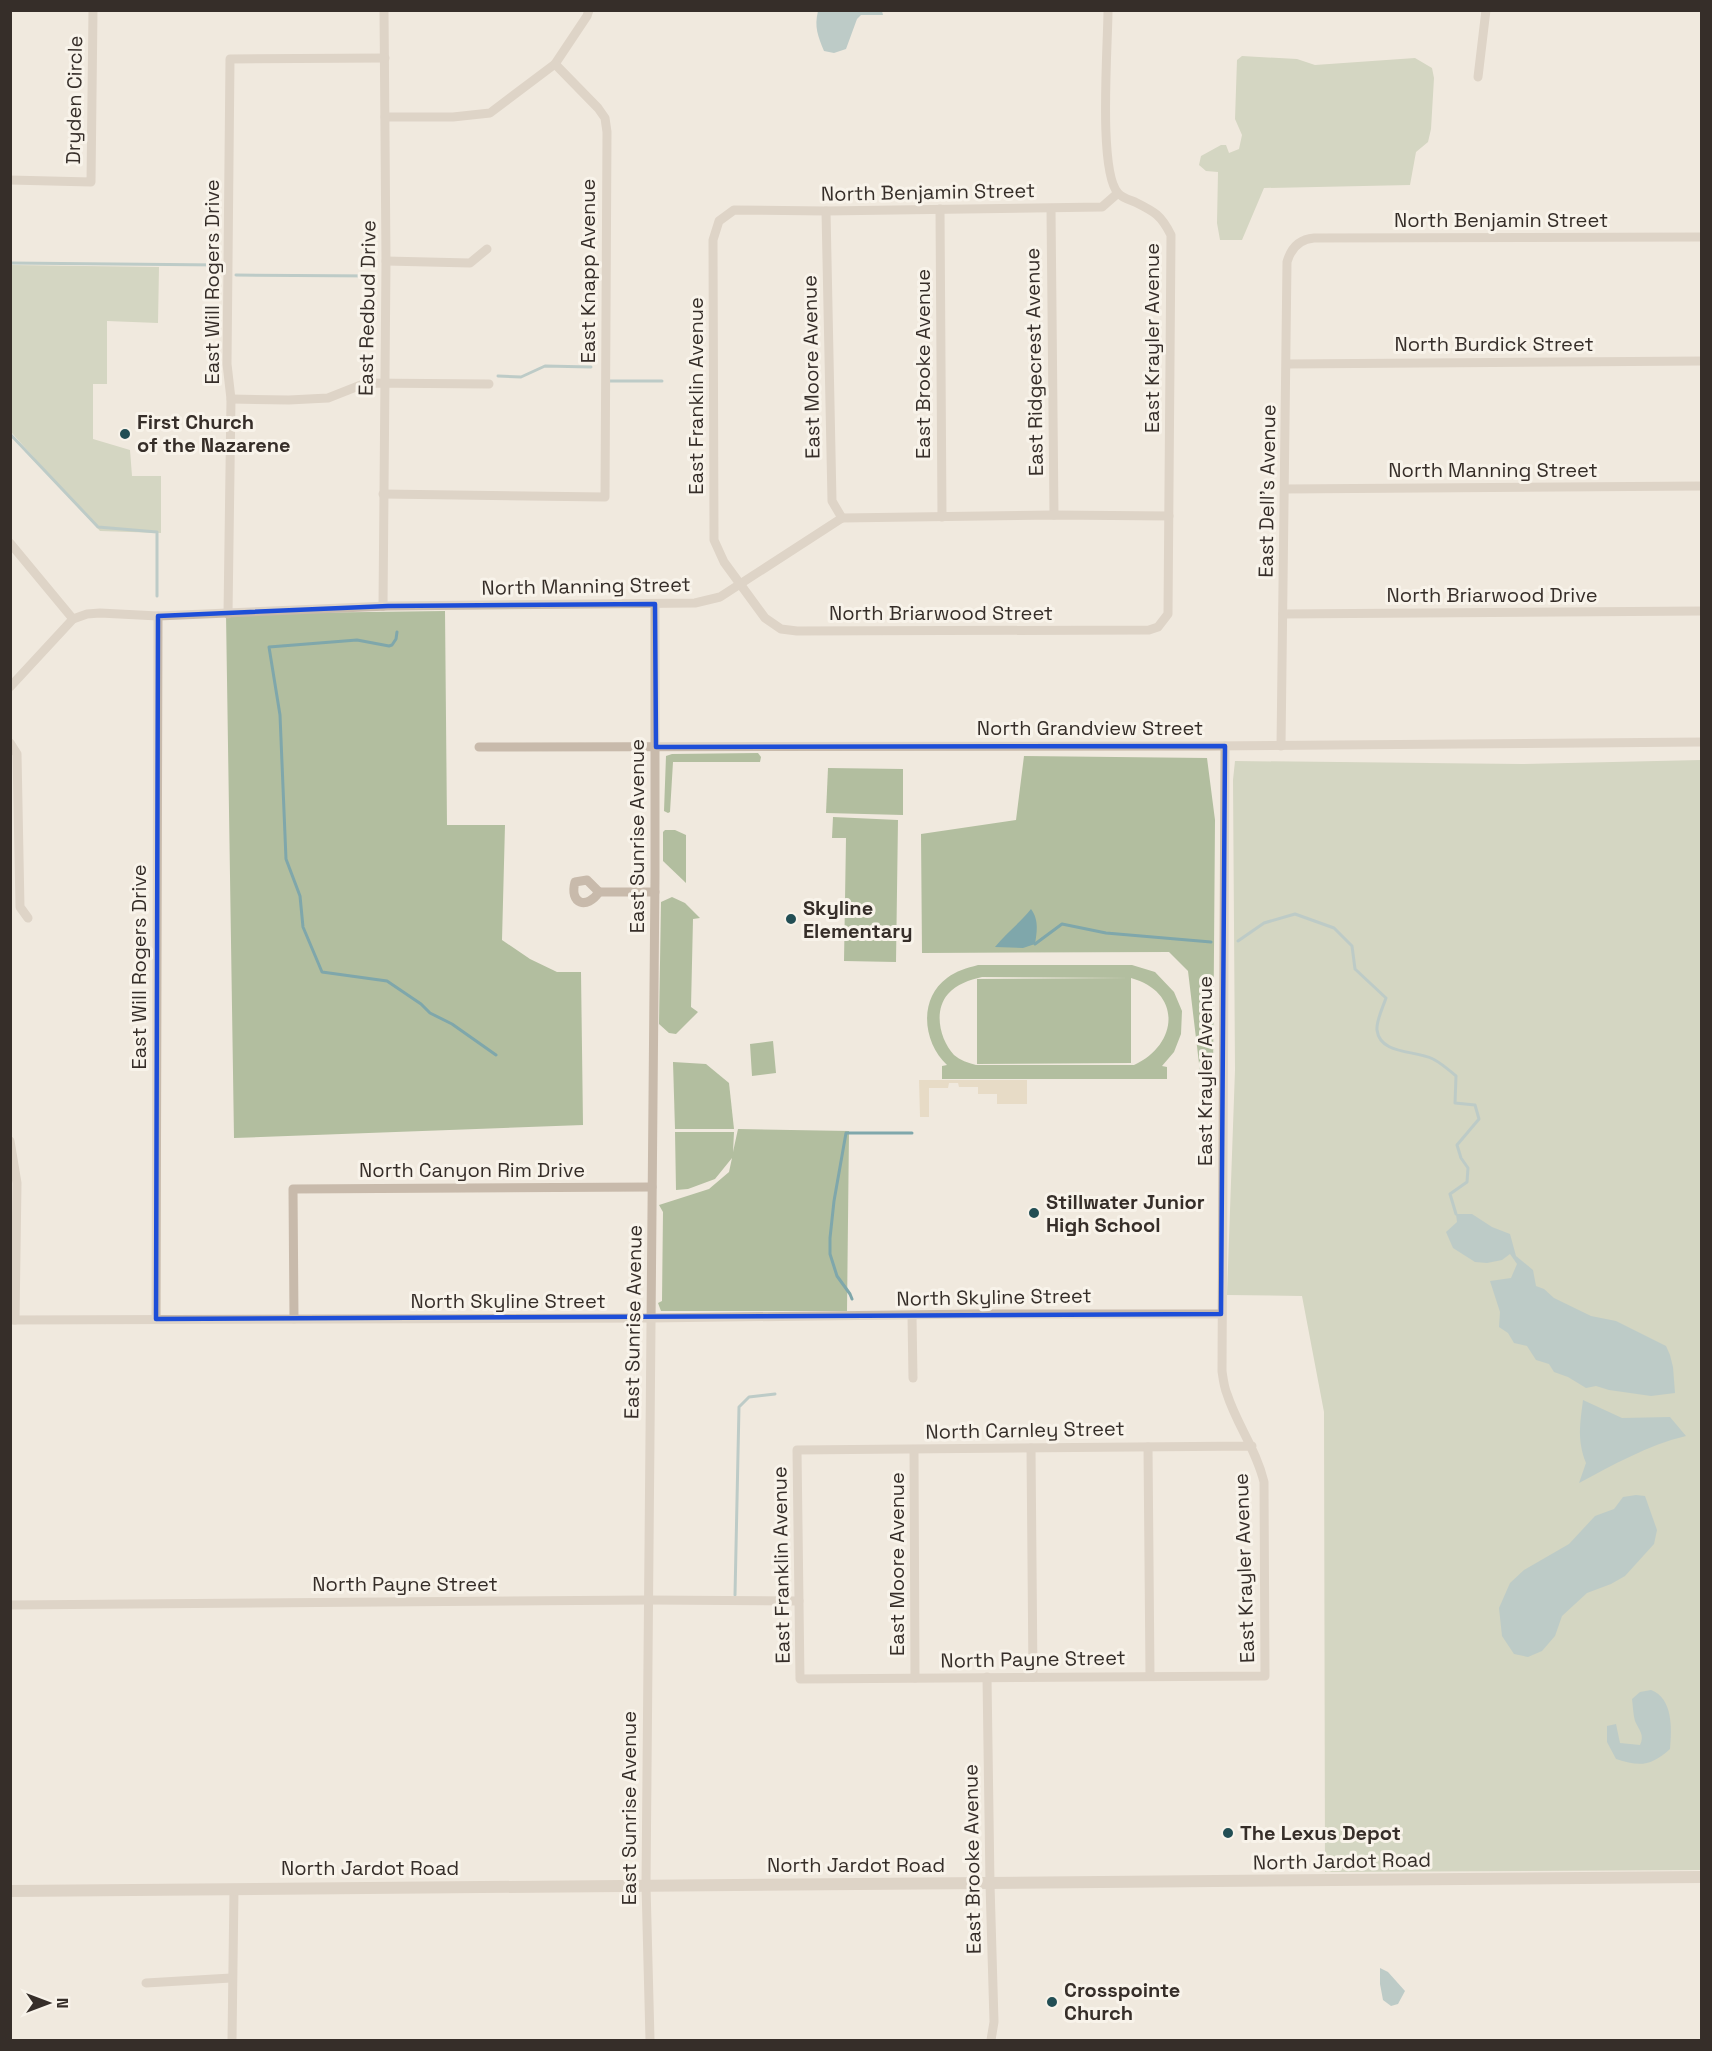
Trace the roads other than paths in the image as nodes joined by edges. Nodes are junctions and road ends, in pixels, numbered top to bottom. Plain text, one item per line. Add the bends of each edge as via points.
1 (93, 10) edge
2 (384, 10) edge
3 (589, 10) edge
4 (1108, 10) edge
5 (1486, 10) edge
6 (385, 58) junction
7 (555, 64) junction
8 (1478, 77) dead end
9 (385, 117) junction
10 (10, 180) edge
11 (1118, 193) junction
12 (940, 209) junction
13 (1051, 209) junction
14 (734, 210) joint
15 (826, 212) junction
16 (1701, 237) edge
17 (1301, 242) joint
18 (487, 249) dead end
19 (386, 261) junction
20 (1701, 361) edge
21 (1287, 364) junction
22 (384, 383) junction
23 (489, 384) dead end
24 (231, 399) junction
25 (1701, 486) edge
26 (1285, 489) junction
27 (383, 494) junction
28 (1054, 515) junction
29 (1169, 516) junction
30 (942, 517) junction
31 (842, 518) junction
32 (10, 543) edge
33 (741, 582) junction
34 (655, 604) junction
35 (383, 606) junction
36 (1701, 611) edge
37 (228, 614) junction
38 (1283, 614) junction
39 (158, 616) junction
40 (73, 619) junction
41 (1162, 622) joint
42 (10, 687) edge
43 (1701, 742) edge
44 (10, 743) edge
45 (1225, 746) junction
46 (1281, 746) junction
47 (479, 747) dead end
48 (656, 747) junction
49 (599, 892) dead end
50 (655, 892) junction
51 (28, 918) dead end
52 (10, 1141) edge
53 (652, 1187) junction
54 (1221, 1314) junction
55 (912, 1316) junction
56 (651, 1318) junction
57 (156, 1319) junction
58 (294, 1319) junction
59 (13, 1320) edge
60 (913, 1378) dead end
61 (1252, 1446) junction
62 (1148, 1447) junction
63 (1031, 1448) junction
64 (797, 1450) joint
65 (914, 1450) junction
66 (648, 1600) junction
67 (799, 1601) junction
68 (10, 1605) edge
69 (1150, 1675) junction
70 (1266, 1676) joint
71 (987, 1677) junction
72 (1033, 1677) junction
73 (915, 1678) junction
74 (800, 1679) joint
75 (1701, 1877) edge
76 (990, 1884) junction
77 (646, 1886) junction
78 (234, 1888) junction
79 (10, 1892) edge
80 (231, 1978) junction
81 (146, 1983) dead end
82 (232, 2040) edge
83 (650, 2040) edge
84 (992, 2040) edge

1 - 10 street, Dryden Circle via 91,182
2 - 6 street, East Redbud Drive
3 - 7 street
4 - 11 street via 1106,150 1109,174
5 - 8 street
6 - 9 street, East Redbud Drive
6 - 24 street, East Will Rogers Drive via 230,58
7 - 9 street via 490,113
7 - 27 street, East Knapp Avenue via 598,108 607,132 604,497
9 - 19 street, East Redbud Drive
11 - 13 street, North Benjamin Street via 1102,207
11 - 29 street, East Krayler Avenue via 1157,213 1171,235
12 - 13 street, North Benjamin Street
12 - 15 street, North Benjamin Street
12 - 30 street, East Brooke Avenue
13 - 28 street, East Ridgecrest Avenue
14 - 15 street, North Benjamin Street
14 - 33 street, East Franklin Avenue via 719,221 713,240 714,540 724,562
15 - 31 street, East Moore Avenue via 832,501
16 - 17 street, North Benjamin Street via 1314,238
17 - 21 street, East Dell's Avenue via 1287,262
18 - 19 street via 470,263
19 - 22 street, East Redbud Drive
20 - 21 street, North Burdick Street
21 - 26 street, East Dell's Avenue
22 - 23 street
22 - 24 street via 366,383 328,398
22 - 27 street, East Redbud Drive
24 - 37 street, East Will Rogers Drive
25 - 26 street, North Manning Street
26 - 38 street, East Dell's Avenue
27 - 35 street, East Redbud Drive
28 - 29 street
28 - 30 street
29 - 41 street, East Krayler Avenue via 1169,604
30 - 31 street
31 - 33 street, North Manning Street
32 - 40 street
33 - 34 street, North Manning Street via 720,597 695,603
33 - 41 street, North Briarwood Street via 765,618 796,632 1149,630
34 - 35 street, North Manning Street
34 - 48 street, East Sunrise Avenue
35 - 37 street, North Manning Street
36 - 38 street, North Briarwood Drive
37 - 39 street, North Manning Street
38 - 46 street, East Dell's Avenue
39 - 40 street, North Manning Street via 87,614
39 - 57 street, East Will Rogers Drive
40 - 42 street
43 - 46 street, North Grandview Street
44 - 51 street via 17,754 20,907
45 - 46 street, North Grandview Street
45 - 48 street, North Grandview Street
45 - 54 street, East Krayler Avenue
47 - 48 street, North Grandview Street
48 - 50 street, East Sunrise Avenue
49 - 50 street
50 - 53 street, East Sunrise Avenue
52 - 59 street via 17,1183
53 - 56 street, East Sunrise Avenue
53 - 58 street, North Canyon Rim Drive via 293,1189
54 - 55 street, North Skyline Street
54 - 61 street, East Krayler Avenue via 1222,1371 1227,1395
55 - 56 street, North Skyline Street
55 - 60 street
56 - 58 street, North Skyline Street
56 - 66 street, East Sunrise Avenue
57 - 58 street, North Skyline Street
57 - 59 street, North Skyline Street
61 - 62 street, North Carnley Street
61 - 70 street, East Krayler Avenue via 1264,1482
62 - 63 street, North Carnley Street
62 - 69 street
63 - 65 street, North Carnley Street
63 - 72 street
64 - 65 street, North Carnley Street
64 - 67 street, East Franklin Avenue
65 - 73 street, East Moore Avenue
66 - 67 street, North Payne Street
66 - 68 street, North Payne Street
66 - 77 street, East Sunrise Avenue
67 - 74 street, East Franklin Avenue
69 - 70 street, North Payne Street
69 - 72 street, North Payne Street
71 - 72 street, North Payne Street
71 - 73 street, North Payne Street
71 - 76 street, East Brooke Avenue
73 - 74 street, North Payne Street
75 - 76 street, North Jardot Road
76 - 77 street, North Jardot Road
76 - 84 street, East Brooke Avenue
77 - 78 street, North Jardot Road
77 - 83 street, East Sunrise Avenue
78 - 79 street, North Jardot Road
78 - 80 street
80 - 81 street
80 - 82 street

